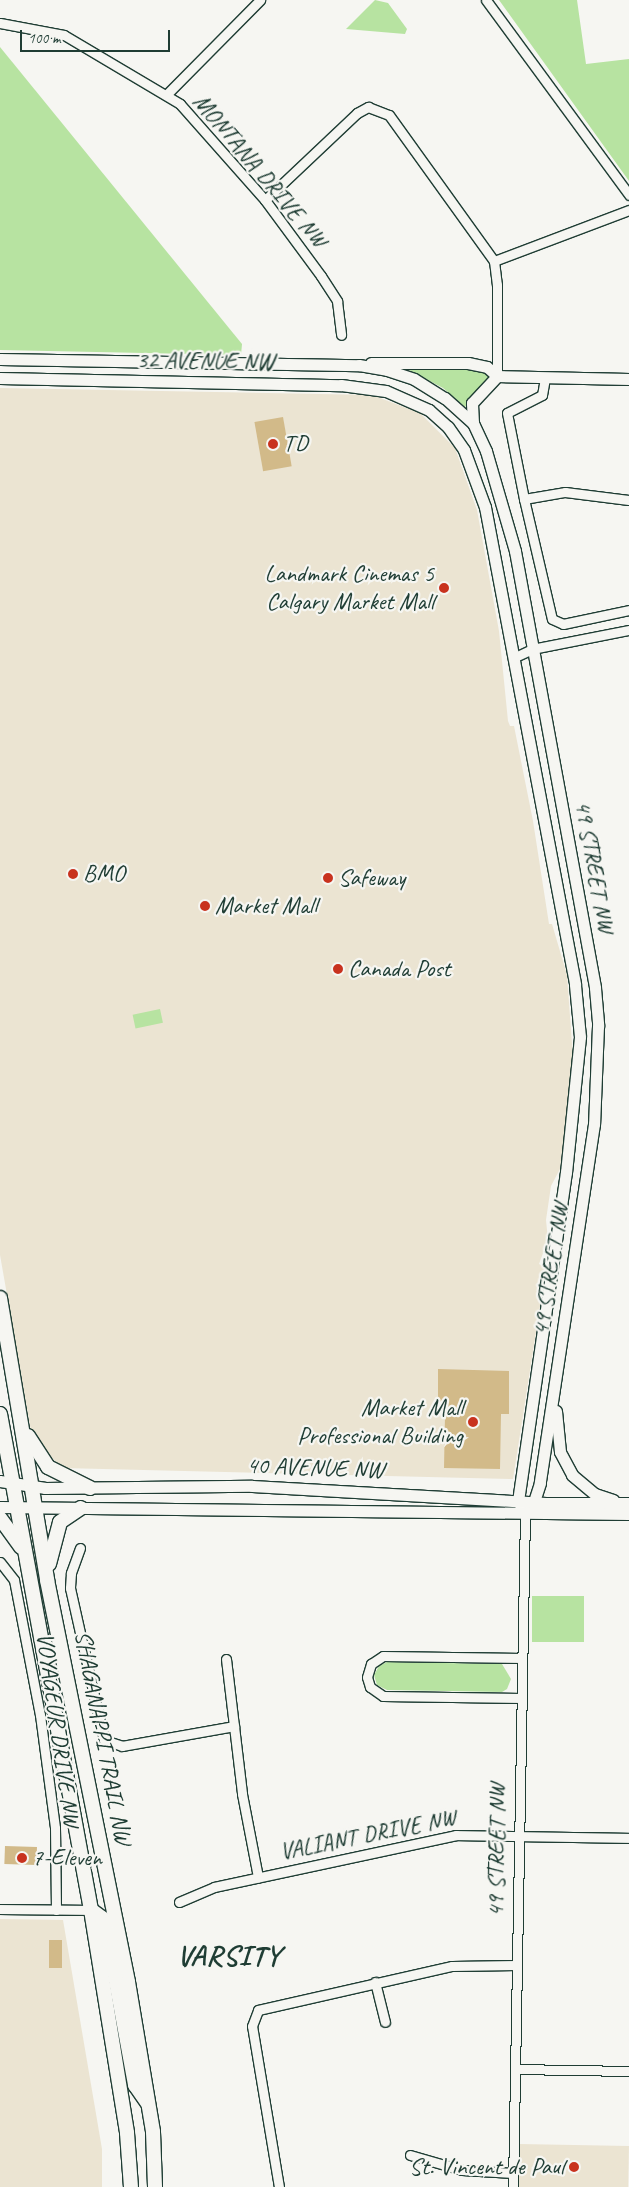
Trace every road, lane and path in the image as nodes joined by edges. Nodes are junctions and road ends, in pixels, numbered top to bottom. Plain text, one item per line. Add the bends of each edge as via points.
1 (260, 0) edge
2 (486, 0) edge
3 (0, 23) edge
4 (166, 94) junction
5 (629, 196) edge
6 (265, 200) junction
7 (629, 210) edge
8 (494, 261) junction
9 (341, 335) dead end
10 (0, 358) edge
11 (359, 365) junction
12 (496, 376) junction
13 (0, 378) edge
14 (545, 378) junction
15 (414, 379) joint
16 (629, 379) edge
17 (408, 398) joint
18 (472, 423) junction
19 (524, 499) junction
20 (629, 500) edge
21 (629, 610) edge
22 (629, 630) edge
23 (510, 645) junction
24 (532, 648) junction
25 (513, 658) junction
26 (0, 1298) edge
27 (555, 1386) junction
28 (0, 1414) edge
29 (24, 1430) junction
30 (7, 1483) edge
31 (33, 1486) junction
32 (90, 1488) junction
33 (518, 1501) junction
34 (534, 1502) junction
35 (624, 1502) edge
36 (0, 1507) edge
37 (17, 1507) junction
38 (36, 1507) junction
39 (81, 1508) junction
40 (525, 1514) junction
41 (629, 1514) edge
42 (0, 1518) edge
43 (80, 1548) dead end
44 (25, 1554) junction
45 (0, 1562) edge
46 (47, 1580) junction
47 (522, 1658) junction
48 (226, 1659) dead end
49 (521, 1698) junction
50 (234, 1726) junction
51 (519, 1836) junction
52 (629, 1838) edge
53 (258, 1877) junction
54 (179, 1902) dead end
55 (0, 1909) edge
56 (56, 1910) junction
57 (92, 1910) junction
58 (516, 1965) junction
59 (375, 1982) junction
60 (385, 2022) dead end
61 (515, 2069) junction
62 (629, 2071) edge
63 (148, 2104) junction
64 (410, 2155) dead end
65 (513, 2172) junction
66 (131, 2187) edge
67 (155, 2187) edge
68 (279, 2187) edge
69 (513, 2187) edge

1 - 4 street
2 - 5 street
3 - 4 street, MONTANA DRIVE NW via 64,35
4 - 6 street, MONTANA DRIVE NW via 180,104
6 - 8 street via 357,113 368,107 380,109 389,115
6 - 9 street, MONTANA DRIVE NW via 337,301
7 - 8 street
8 - 12 street via 497,285
10 - 11 street, 32 AVENUE NW
11 - 12 street, 32 AVENUE NW via 422,360 468,363 487,366
11 - 15 street, 32 AVENUE NW
12 - 14 street, 32 AVENUE NW
12 - 18 street via 472,403
13 - 17 street, 32 AVENUE NW via 341,385
14 - 16 street, 32 AVENUE NW
14 - 19 street via 542,395 507,413
15 - 18 street, 49 STREET NW via 446,398
17 - 23 street, 49 STREET NW via 448,427 476,478
18 - 24 street, 49 STREET NW via 498,484 515,551
19 - 20 street via 565,492
19 - 21 street via 552,619 563,624
22 - 24 street
23 - 24 street
23 - 25 street, 49 STREET NW
24 - 25 street
24 - 27 street, 49 STREET NW via 595,988 598,1026 594,1124
25 - 33 street, 49 STREET NW via 575,985 580,1037 570,1147
26 - 29 main road, SHAGANAPPI TRAIL NW
27 - 34 street, 49 STREET NW
27 - 35 street via 558,1441 565,1465 586,1488
28 - 30 main road, SHAGANAPPI TRAIL NW
29 - 31 main road, SHAGANAPPI TRAIL NW
29 - 32 main road via 48,1467
30 - 31 street, 40 AVENUE NW
30 - 37 main road, SHAGANAPPI TRAIL NW
31 - 32 street, 40 AVENUE NW
31 - 38 main road, SHAGANAPPI TRAIL NW
32 - 33 street, 40 AVENUE NW via 252,1486
33 - 34 street, 40 AVENUE NW
33 - 40 street, 49 STREET NW
34 - 35 street, 40 AVENUE NW
34 - 40 street, 49 STREET NW
36 - 37 street, 40 AVENUE NW
37 - 38 street, 40 AVENUE NW
37 - 44 main road, SHAGANAPPI TRAIL NW
38 - 39 street, 40 AVENUE NW
38 - 46 main road, SHAGANAPPI TRAIL NW
39 - 40 street, 40 AVENUE NW
39 - 46 main road via 60,1522
40 - 41 street, 40 AVENUE NW
40 - 47 street, 49 STREET NW
42 - 44 main road
43 - 50 street, VOYAGEUR DRIVE NW via 70,1588 99,1729 110,1744 122,1746
44 - 57 main road, SHAGANAPPI TRAIL NW
45 - 56 street, VOYAGEUR DRIVE NW via 14,1580 40,1715 55,1828
46 - 63 main road, SHAGANAPPI TRAIL NW via 86,1758
47 - 49 street, 49 STREET NW
47 - 49 street via 388,1655 371,1664 367,1677 370,1687 383,1696
48 - 50 street
49 - 51 street, 49 STREET NW
50 - 53 street
51 - 52 street, VALIANT DRIVE NW
51 - 53 street, VALIANT DRIVE NW via 456,1835
51 - 58 street, 49 STREET NW
53 - 54 street, VALIANT DRIVE NW via 214,1887
55 - 56 street
56 - 57 street
57 - 63 main road via 102,1918 107,1932 135,2086
57 - 66 main road, SHAGANAPPI TRAIL NW via 128,2133
58 - 59 street via 468,1964
58 - 61 street, 49 STREET NW
59 - 60 street
59 - 68 street via 267,2005 254,2016 252,2026
61 - 62 street
61 - 65 street, 49 STREET NW
63 - 67 main road, SHAGANAPPI TRAIL NW
64 - 65 street via 462,2170
65 - 69 street, 49 STREET NW

